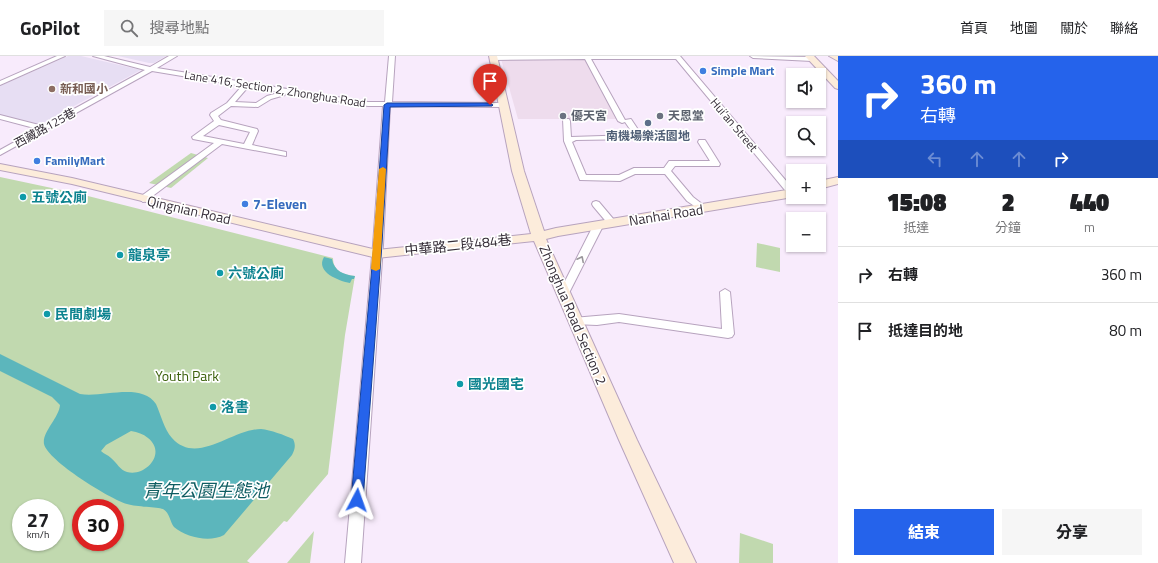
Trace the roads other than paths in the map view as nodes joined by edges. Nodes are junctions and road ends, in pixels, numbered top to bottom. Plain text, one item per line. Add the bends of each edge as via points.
1 (62, 56) edge
2 (96, 56) edge
3 (174, 56) edge
4 (392, 56) edge
5 (678, 56) edge
6 (753, 56) edge
7 (833, 56) edge
8 (494, 57) edge
9 (587, 57) edge
10 (811, 57) edge
11 (838, 58) edge
12 (150, 69) junction
13 (0, 83) edge
14 (246, 85) junction
15 (838, 86) edge
16 (268, 89) junction
17 (284, 91) junction
18 (269, 97) junction
19 (229, 104) junction
20 (387, 105) junction
21 (504, 105) junction
22 (0, 117) edge
23 (566, 121) dead end
24 (218, 122) junction
25 (43, 128) junction
26 (220, 142) junction
27 (568, 142) junction
28 (702, 142) dead end
29 (247, 147) junction
30 (0, 153) edge
31 (282, 154) dead end
32 (0, 167) edge
33 (667, 171) junction
34 (838, 180) edge
35 (826, 184) edge
36 (786, 185) edge
37 (786, 194) edge
38 (142, 199) junction
39 (596, 204) dead end
40 (703, 209) junction
41 (612, 223) junction
42 (598, 226) junction
43 (539, 236) junction
44 (377, 254) junction
45 (725, 292) dead end
46 (564, 293) junction
47 (577, 321) junction
48 (353, 563) edge
49 (685, 563) edge

1 - 13 street
2 - 12 street, Lane 416, Section 2, Zhonghua Road
3 - 12 street, 西藏路125巷
4 - 20 street via 390,100
5 - 9 street
5 - 36 street, Hui’an Street
6 - 10 street
7 - 11 street
8 - 9 street
8 - 21 street, Zhonghua Road Section 2
9 - 27 street via 625,121 639,137 576,138
10 - 15 street
12 - 14 street, Lane 416, Section 2, Zhonghua Road
12 - 25 street, 西藏路125巷
14 - 16 street, Lane 416, Section 2, Zhonghua Road
14 - 19 street
16 - 17 street, Lane 416, Section 2, Zhonghua Road
16 - 18 street
17 - 18 street via 283,94
17 - 20 street, Lane 416, Section 2, Zhonghua Road
18 - 19 street via 258,105
19 - 24 street via 214,115
20 - 21 street, Lane 416, Section 2, Zhonghua Road
20 - 44 street
21 - 43 street, Zhonghua Road Section 2 via 518,171
22 - 25 street
23 - 27 street
24 - 26 street via 196,137
24 - 29 street via 254,131
25 - 30 street, 西藏路125巷
26 - 29 street
26 - 38 street
27 - 33 street via 583,178 620,178 634,171
28 - 33 street via 716,164 672,163
29 - 31 street
32 - 38 street, Qingnian Road via 72,181
33 - 40 street via 690,199
34 - 35 street
37 - 40 street, Nanhai Road
38 - 44 street, Qingnian Road
39 - 41 street
40 - 41 street, Nanhai Road
41 - 42 street, Nanhai Road
42 - 43 street, Nanhai Road
46 -> 42 street
43 - 44 street, 中華路二段484巷
43 - 46 street, Zhonghua Road Section 2
44 - 48 street
45 - 47 street via 728,334 619,318
46 - 47 street, Zhonghua Road Section 2
47 - 49 street, Zhonghua Road Section 2 via 625,434

